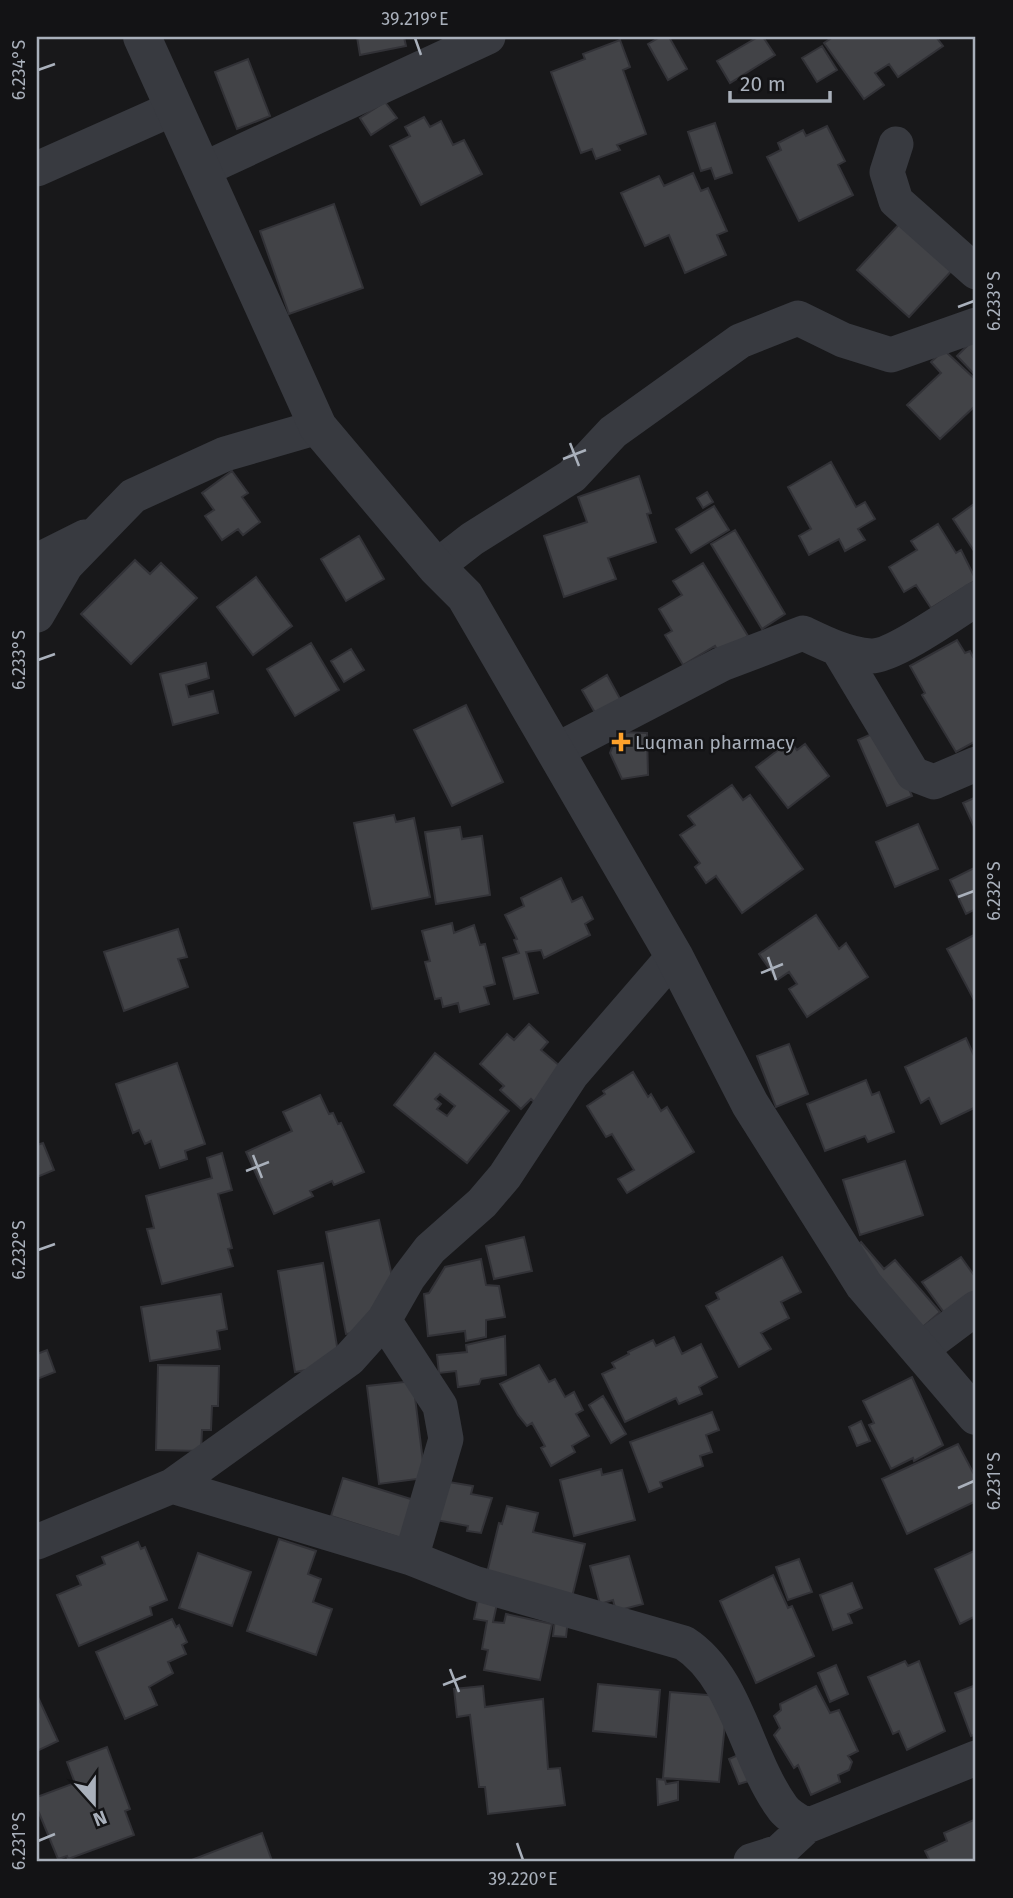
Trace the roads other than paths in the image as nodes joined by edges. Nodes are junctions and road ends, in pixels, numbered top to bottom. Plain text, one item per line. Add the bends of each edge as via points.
1 (142, 37) edge
2 (488, 37) edge
3 (174, 108) junction
4 (896, 144) dead end
5 (37, 169) edge
6 (202, 170) junction
7 (976, 272) edge
8 (976, 326) edge
9 (318, 427) junction
10 (101, 529) junction
11 (37, 561) edge
12 (436, 567) junction
13 (976, 599) edge
14 (37, 615) edge
15 (838, 649) junction
16 (557, 750) junction
17 (976, 764) edge
18 (674, 956) junction
19 (976, 1308) edge
20 (384, 1320) junction
21 (920, 1350) junction
22 (976, 1416) edge
23 (172, 1486) junction
24 (37, 1542) edge
25 (411, 1558) junction
26 (976, 1758) edge
27 (807, 1826) junction
28 (751, 1861) edge

1 - 3 street
2 - 6 street
3 - 5 street
3 - 6 street
4 - 7 street via 887,172 896,201
6 - 9 street
8 - 12 street via 891,355 843,340 798,318 740,341 613,432 572,476 472,538
9 - 10 street via 225,454 133,496
9 - 12 street
10 - 11 street
10 - 14 street via 66,565
12 - 16 street via 465,596
13 - 15 street via 915,638 873,657
15 - 16 street via 803,633 722,664
15 - 17 street via 913,774 934,782
16 - 18 street
18 - 20 street via 572,1074 505,1176 430,1249
18 - 21 street via 750,1104 864,1285
19 - 21 street
20 - 23 street via 349,1359
20 - 25 street via 440,1405 446,1439
21 - 22 street
23 - 24 street
23 - 25 street
25 - 27 street via 474,1583 684,1643 703,1655 782,1808
26 - 27 street
27 - 28 street via 779,1852

